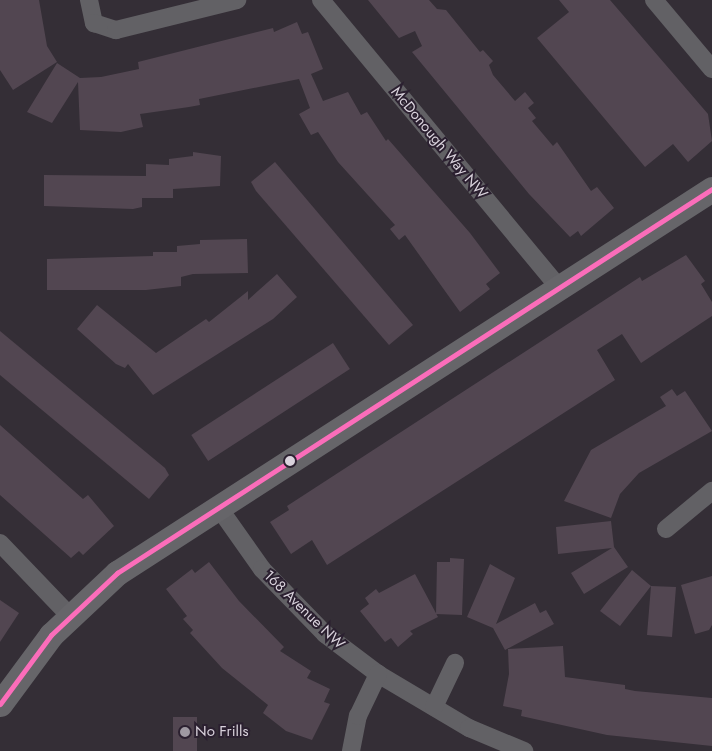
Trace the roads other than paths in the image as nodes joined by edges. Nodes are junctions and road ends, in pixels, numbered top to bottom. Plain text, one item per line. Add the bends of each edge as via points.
1 (89, 0) edge
2 (237, 0) edge
3 (321, 0) edge
4 (654, 0) edge
5 (712, 69) edge
6 (712, 189) edge
7 (558, 286) junction
8 (712, 491) edge
9 (219, 508) junction
10 (666, 529) dead end
11 (0, 543) edge
12 (69, 616) junction
13 (455, 663) dead end
14 (378, 674) junction
15 (0, 704) edge
16 (434, 707) junction
17 (351, 751) edge
18 (524, 751) edge

1 - 2 street via 94,23 116,30
3 - 7 street, McDonough Way NW
4 - 5 street
6 - 7 street
7 - 9 street
8 - 10 street
9 - 12 street via 117,574
9 - 14 street, 168 Avenue NW via 262,569 294,604 325,634
11 - 12 street
12 - 15 street via 34,656
13 - 16 street
14 - 16 street, 168 Avenue NW
14 - 17 street via 358,716
16 - 18 street, 168 Avenue NW via 469,728

